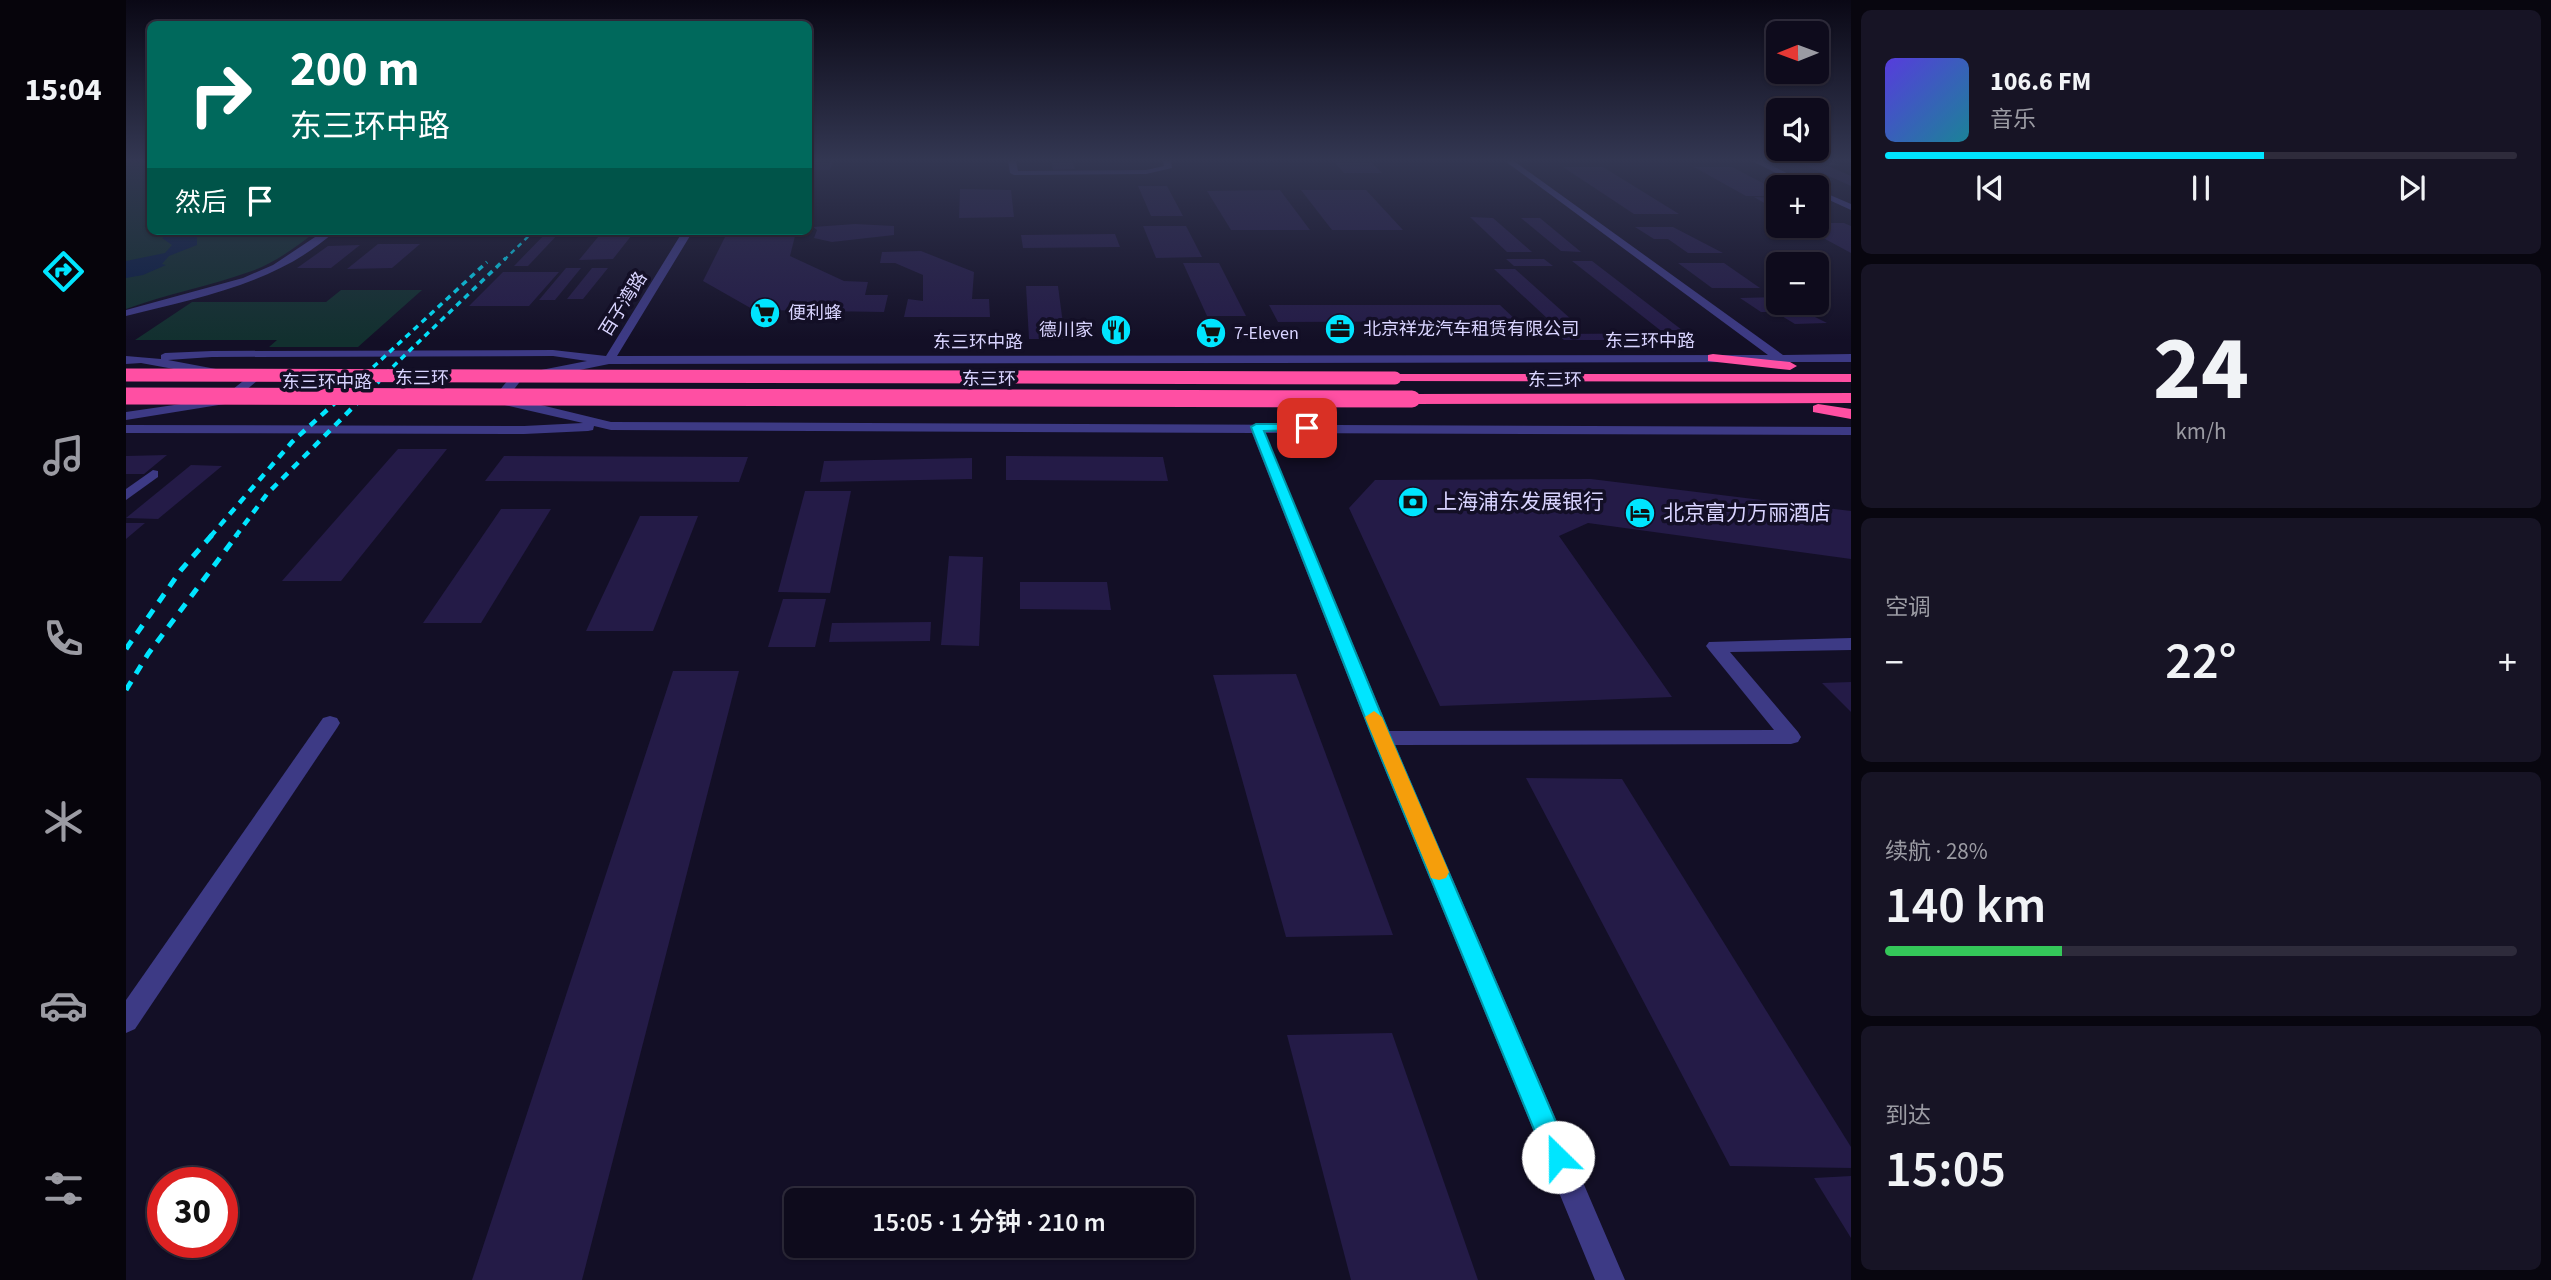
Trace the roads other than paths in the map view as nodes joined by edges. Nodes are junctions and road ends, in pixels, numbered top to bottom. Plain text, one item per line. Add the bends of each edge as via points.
1 (1591, 221) edge
2 (324, 235) edge
3 (686, 235) edge
4 (126, 313) edge
5 (1713, 358) junction
6 (1780, 358) junction
7 (1851, 358) edge
8 (141, 359) junction
9 (126, 360) edge
10 (609, 360) junction
11 (1851, 372) edge
12 (126, 375) edge
13 (1851, 378) edge
14 (516, 379) junction
15 (252, 380) junction
16 (126, 396) edge
17 (1851, 398) edge
18 (1751, 399) junction
19 (227, 400) junction
20 (500, 400) junction
21 (1851, 414) edge
22 (126, 416) edge
23 (611, 426) junction
24 (1256, 427) junction
25 (126, 429) edge
26 (1851, 431) edge
27 (153, 474) dead end
28 (126, 496) edge
29 (1851, 644) edge
30 (330, 723) dead end
31 (1382, 738) junction
32 (126, 1021) edge
33 (1610, 1280) edge

1 - 6 street
2 - 4 street via 287,261 247,280
3 - 10 street, 百子湾路
5 - 6 street, 东三环中路
5 - 10 street, 东三环中路
5 - 11 highway
6 - 7 street, 东三环中路
8 - 9 street, 东三环中路
8 - 10 street, 东三环中路 via 212,354 553,353
8 - 15 street, 东三环中路
10 - 14 street, 东三环中路
12 - 13 highway, 东三环, bridge
14 - 15 street, 东三环中路
14 - 20 street
15 - 19 street
16 - 18 highway, 东三环, bridge
17 - 18 highway, 东三环
18 - 21 highway
19 - 20 street, 东三环中路
19 - 22 street, 东三环中路
20 - 23 street, 东三环中路
23 - 24 street, 东三环中路
23 - 25 street, 东三环中路
24 - 26 street, 东三环中路
24 - 31 street
27 - 28 street
29 - 31 street via 1715,646 1791,737
30 - 32 street
31 - 33 street

